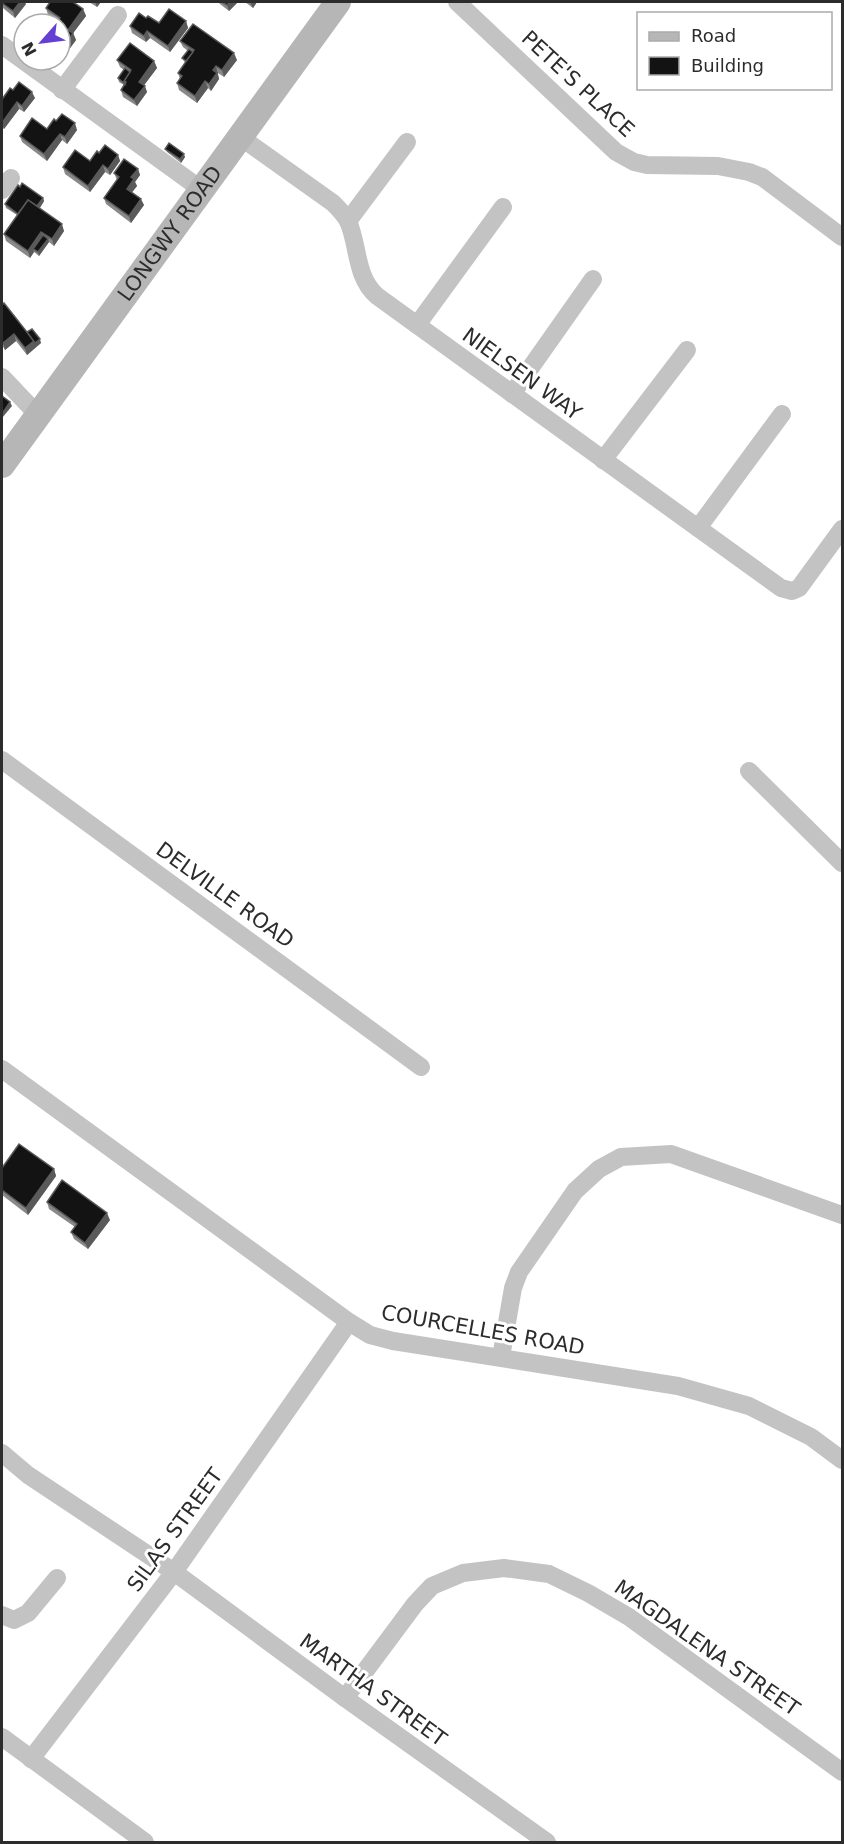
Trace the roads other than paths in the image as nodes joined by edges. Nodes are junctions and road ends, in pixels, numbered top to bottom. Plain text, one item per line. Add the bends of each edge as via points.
1 (338, 2) edge
2 (457, 2) edge
3 (118, 15) dead end
4 (2, 45) edge
5 (62, 90) junction
6 (239, 136) junction
7 (407, 142) dead end
8 (202, 190) junction
9 (503, 207) dead end
10 (348, 221) junction
11 (843, 237) edge
12 (593, 279) dead end
13 (417, 326) junction
14 (687, 350) dead end
15 (2, 378) edge
16 (512, 394) junction
17 (782, 414) dead end
18 (38, 415) junction
19 (603, 459) junction
20 (2, 465) edge
21 (698, 528) junction
22 (843, 529) edge
23 (2, 760) edge
24 (748, 771) dead end
25 (843, 863) edge
26 (421, 1066) dead end
27 (2, 1069) edge
28 (843, 1215) edge
29 (349, 1322) junction
30 (501, 1357) junction
31 (2, 1453) edge
32 (843, 1460) edge
33 (174, 1572) junction
34 (57, 1578) dead end
35 (2, 1615) edge
36 (345, 1698) junction
37 (2, 1737) edge
38 (31, 1759) junction
39 (843, 1772) edge
40 (145, 1842) edge
41 (547, 1842) edge

1 - 6 street, LONGWY ROAD
2 - 11 street, PETE'S PLACE via 616,152 647,165 705,165 749,172 762,177
3 - 5 street
4 - 5 street
5 - 8 street
6 - 8 street, LONGWY ROAD
6 - 10 street, NIELSEN WAY via 333,203
7 - 10 street
8 - 18 street, LONGWY ROAD
9 - 13 street
10 - 13 street, NIELSEN WAY via 366,284
12 - 16 street
13 - 16 street, NIELSEN WAY
14 - 19 street
15 - 18 street
16 - 19 street, NIELSEN WAY
17 - 21 street
18 - 20 street, LONGWY ROAD
19 - 21 street, NIELSEN WAY
21 - 22 street, NIELSEN WAY via 781,588 792,591 799,588
23 - 26 street, DELVILLE ROAD
24 - 25 street
27 - 29 street, COURCELLES ROAD
28 - 30 street via 671,1154 621,1157 599,1169 575,1191 519,1272
29 - 30 street, COURCELLES ROAD via 370,1335 393,1341
29 - 33 street, SILAS STREET
30 - 32 street, COURCELLES ROAD via 678,1386 749,1406 811,1437
31 - 33 street, MARTHA STREET via 28,1475
33 - 36 street, MARTHA STREET
33 - 38 street, SILAS STREET
34 - 35 street via 28,1613 14,1620
36 - 39 street, MAGDALENA STREET via 432,1586 464,1573 504,1568 549,1574 629,1617
36 - 41 street, MARTHA STREET
37 - 38 street
38 - 40 street

